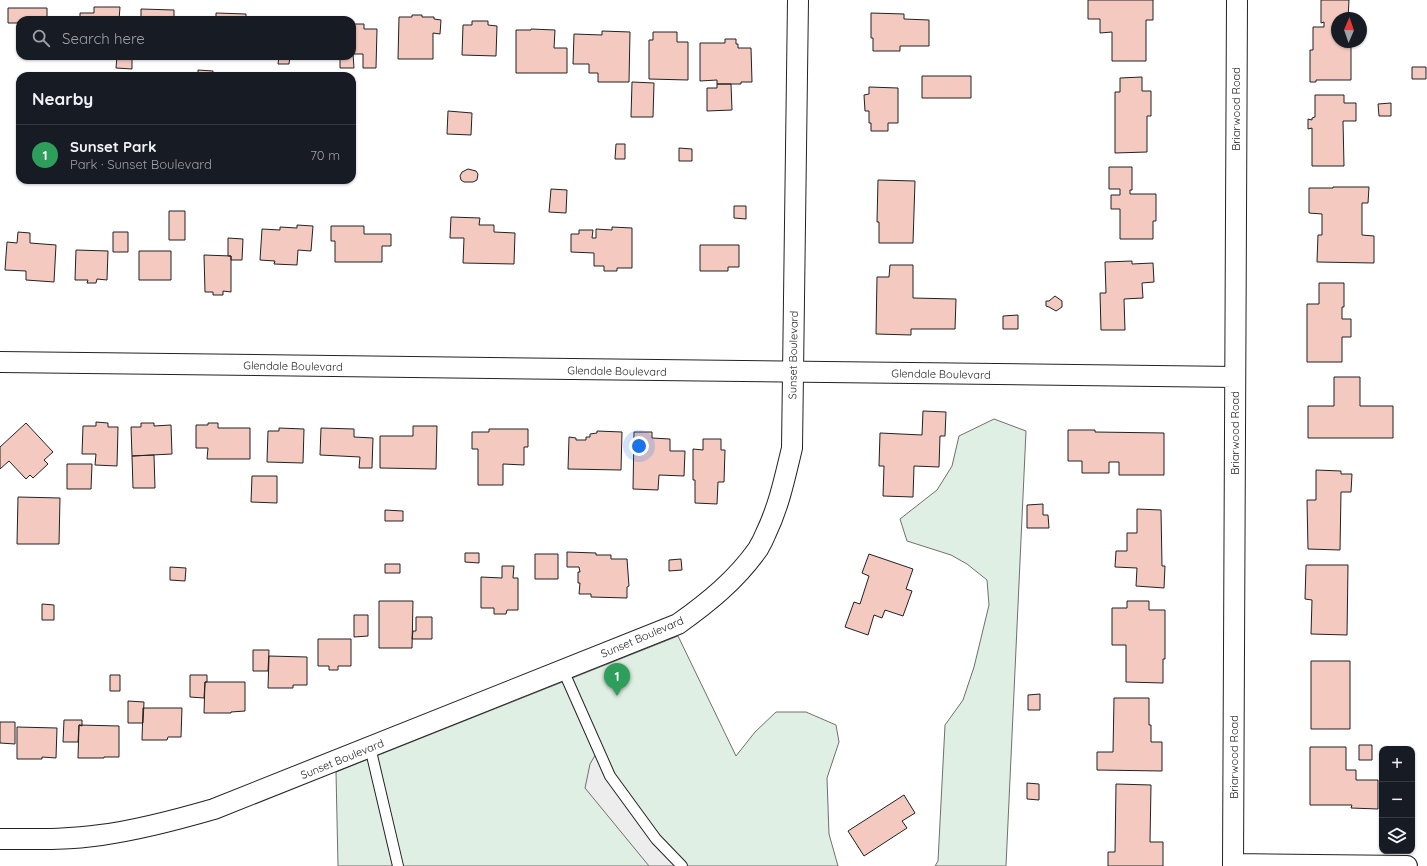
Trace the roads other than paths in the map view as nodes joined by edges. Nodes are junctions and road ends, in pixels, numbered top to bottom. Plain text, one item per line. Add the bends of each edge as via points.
1 (798, 0) edge
2 (1237, 0) edge
3 (0, 362) edge
4 (792, 373) junction
5 (1235, 377) junction
6 (563, 670) junction
7 (370, 747) junction
8 (0, 839) edge
9 (1233, 865) edge
10 (398, 866) edge
11 (682, 866) edge
12 (1407, 866) edge

1 - 4 street, Sunset Boulevard
2 - 5 street, Briarwood Road
3 - 4 street, Glendale Boulevard
4 - 5 street, Glendale Boulevard
4 - 6 street, Sunset Boulevard via 792,448 773,518 759,548 736,576 709,602 678,624
5 - 9 street, Briarwood Road
6 - 7 street, Sunset Boulevard
6 - 11 lane via 610,776 656,839
7 - 8 street, Sunset Boulevard via 214,809 176,820 100,836
7 - 10 lane
9 - 12 street

